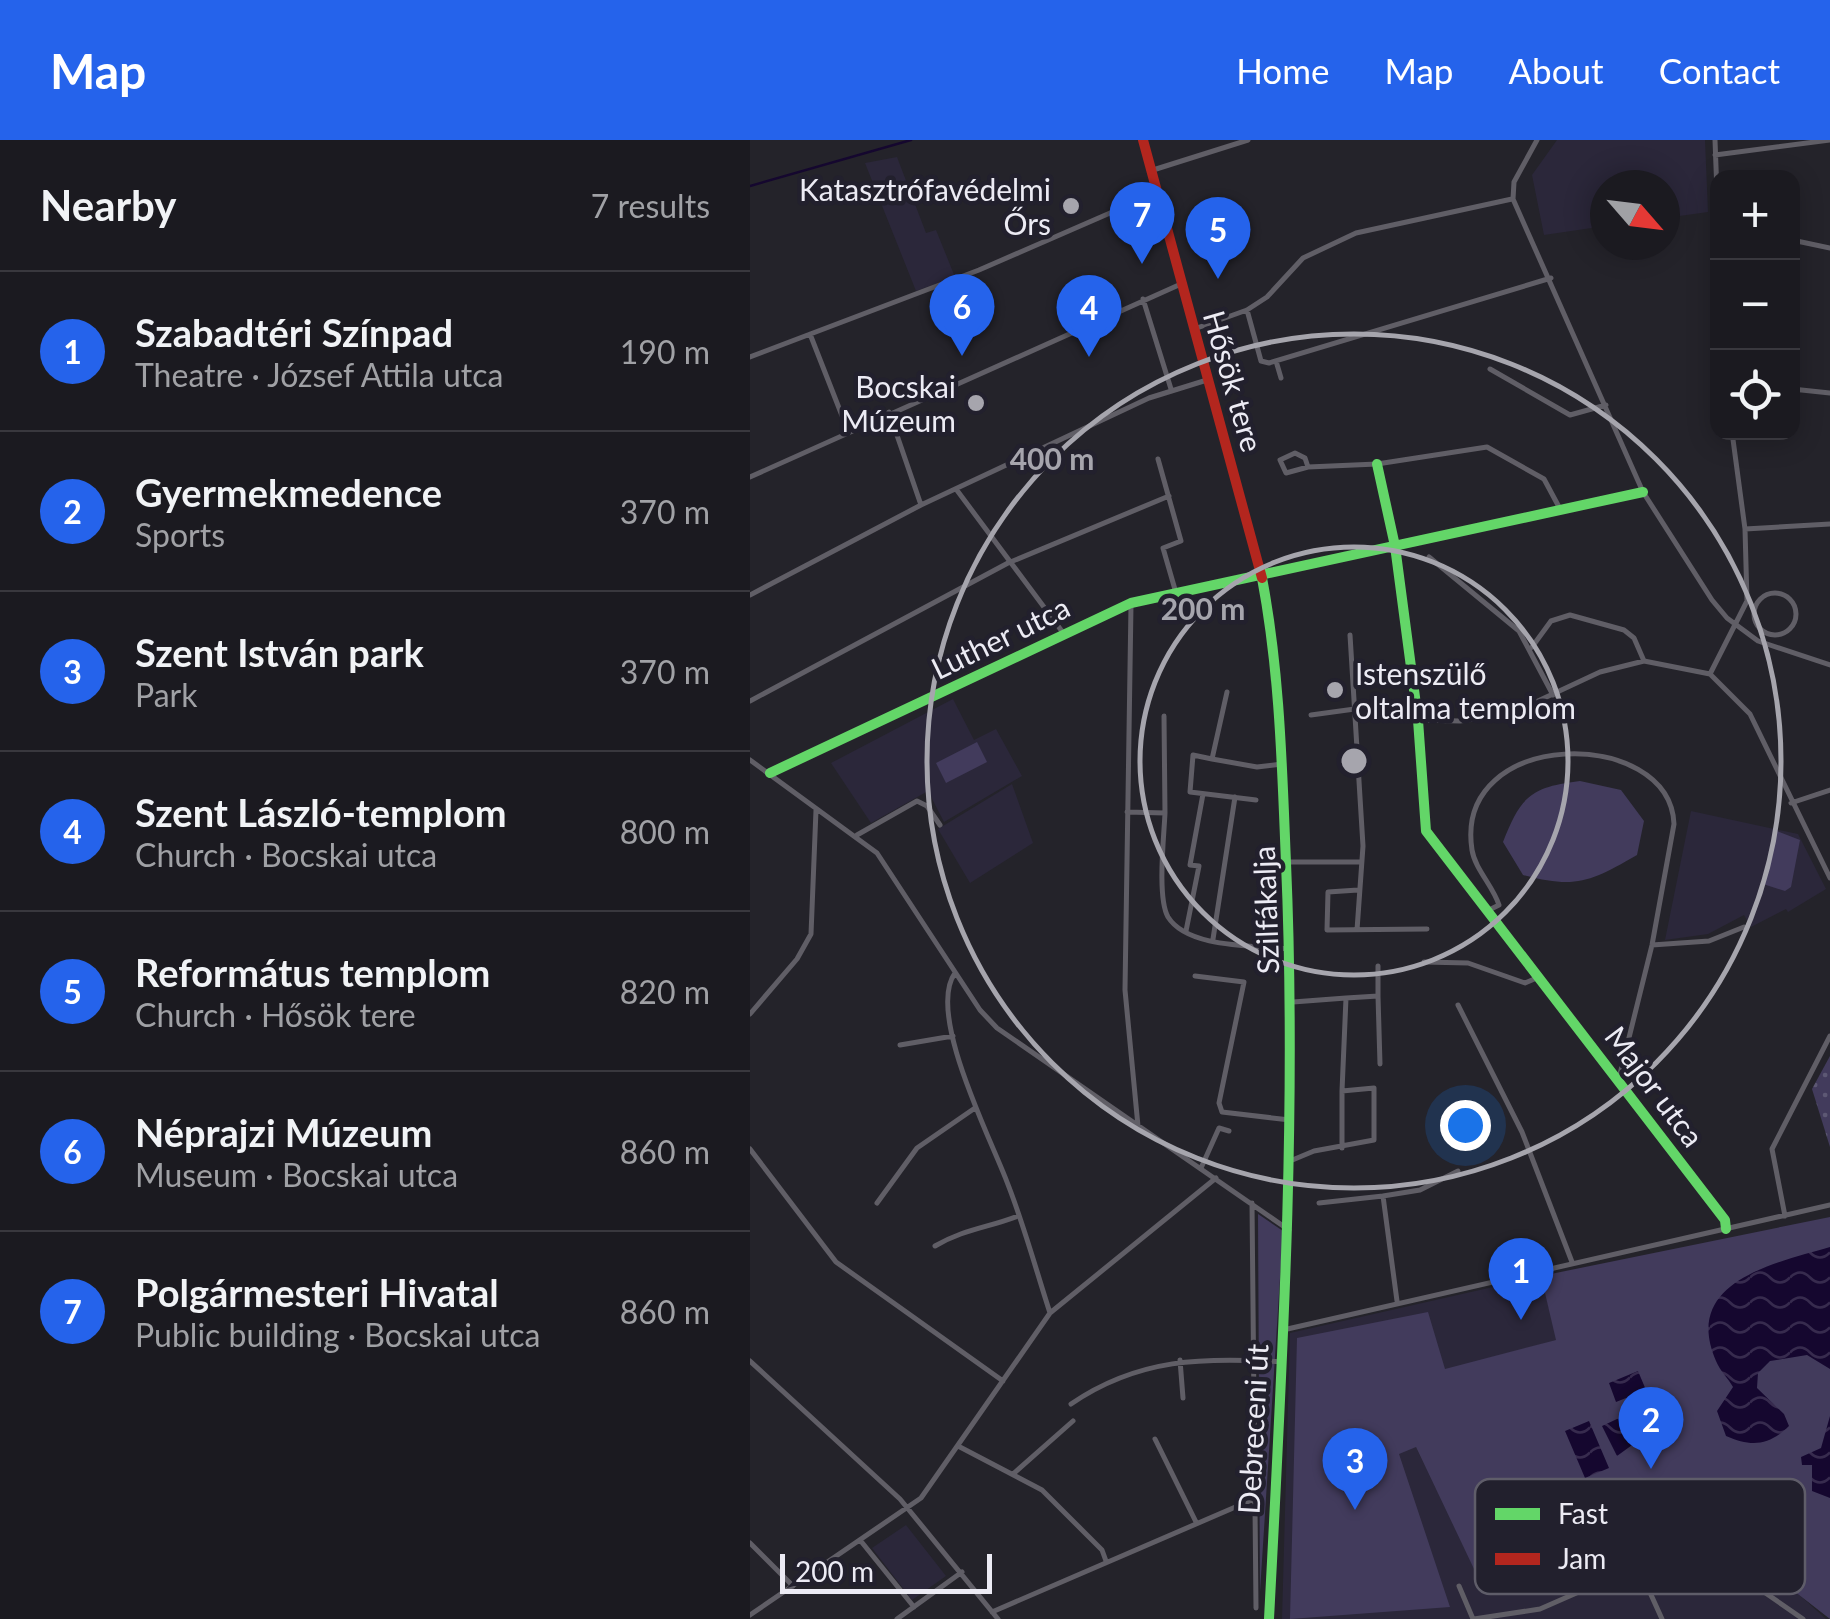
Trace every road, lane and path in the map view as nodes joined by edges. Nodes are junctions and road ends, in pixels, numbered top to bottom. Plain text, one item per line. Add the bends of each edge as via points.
1 (1143, 140) edge
2 (1248, 140) edge
3 (1536, 140) edge
4 (1715, 140) edge
5 (1830, 140) edge
6 (1716, 154) junction
7 (1153, 170) junction
8 (1716, 170) edge
9 (1156, 196) junction
10 (1513, 199) junction
11 (1800, 242) edge
12 (1830, 248) edge
13 (1552, 278) junction
14 (1180, 284) junction
15 (1143, 299) junction
16 (1246, 310) junction
17 (1194, 330) junction
18 (810, 334) junction
19 (750, 357) edge
20 (1277, 361) junction
21 (1490, 368) dead end
22 (1281, 378) dead end
23 (1207, 380) junction
24 (1172, 389) junction
25 (1800, 390) edge
26 (1830, 393) edge
27 (1606, 405) junction
28 (890, 412) junction
29 (848, 431) junction
30 (1733, 440) edge
31 (1158, 459) dead end
32 (1377, 464) junction
33 (1308, 467) junction
34 (750, 476) edge
35 (956, 489) junction
36 (1643, 492) junction
37 (1169, 496) junction
38 (921, 505) junction
39 (1559, 507) junction
40 (1830, 524) edge
41 (1745, 529) junction
42 (1395, 546) junction
43 (1429, 557) dead end
44 (1008, 562) junction
45 (1263, 578) junction
46 (750, 595) edge
47 (1177, 595) junction
48 (1747, 601) junction
49 (1131, 604) junction
50 (1756, 604) junction
51 (1736, 626) junction
52 (1064, 634) junction
53 (1350, 636) dead end
54 (1532, 648) junction
55 (1644, 661) junction
56 (1830, 666) edge
57 (1710, 674) junction
58 (1227, 692) dead end
59 (1553, 695) junction
60 (750, 701) edge
61 (1412, 701) junction
62 (1356, 708) junction
63 (1164, 716) dead end
64 (1311, 716) dead end
65 (1418, 720) junction
66 (1212, 759) junction
67 (750, 760) edge
68 (1285, 764) junction
69 (770, 773) junction
70 (1830, 790) edge
71 (1203, 794) junction
72 (1234, 797) junction
73 (1256, 800) dead end
74 (1791, 803) junction
75 (816, 810) junction
76 (1127, 812) junction
77 (1164, 813) junction
78 (940, 825) dead end
79 (857, 835) junction
80 (1289, 862) junction
81 (1360, 862) junction
82 (1830, 878) edge
83 (1358, 890) junction
84 (1490, 910) junction
85 (1744, 927) dead end
86 (1426, 929) dead end
87 (1357, 930) junction
88 (1186, 932) junction
89 (1213, 939) junction
90 (1652, 945) junction
91 (1292, 949) junction
92 (1424, 962) dead end
93 (1378, 966) dead end
94 (955, 973) junction
95 (1195, 976) dead end
96 (1539, 977) junction
97 (1378, 996) junction
98 (1346, 998) junction
99 (1292, 1002) junction
100 (1458, 1005) dead end
101 (750, 1014) edge
102 (953, 1036) junction
103 (1830, 1036) edge
104 (900, 1045) dead end
105 (1380, 1064) dead end
106 (1619, 1078) junction
107 (1342, 1092) junction
108 (975, 1108) junction
109 (1290, 1120) junction
110 (1138, 1126) junction
111 (1229, 1131) dead end
112 (1342, 1148) junction
113 (750, 1149) edge
114 (1290, 1161) junction
115 (1201, 1168) junction
116 (1458, 1171) dead end
117 (1216, 1178) junction
118 (1382, 1196) junction
119 (1318, 1202) dead end
120 (1252, 1203) junction
121 (877, 1204) dead end
122 (1830, 1206) edge
123 (1018, 1216) junction
124 (1785, 1216) junction
125 (1726, 1229) junction
126 (1289, 1230) junction
127 (1288, 1242) joint
128 (935, 1246) dead end
129 (1572, 1263) junction
130 (1396, 1301) junction
131 (1050, 1313) junction
132 (1283, 1330) junction
133 (1180, 1360) junction
134 (1251, 1360) junction
135 (750, 1361) edge
136 (1282, 1362) junction
137 (1003, 1382) junction
138 (1183, 1398) dead end
139 (1071, 1404) dead end
140 (1073, 1421) dead end
141 (1156, 1439) dead end
142 (958, 1446) junction
143 (1014, 1474) junction
144 (1254, 1499) junction
145 (908, 1508) junction
146 (1196, 1523) junction
147 (860, 1540) junction
148 (750, 1543) edge
149 (1106, 1561) junction
150 (962, 1572) junction
151 (793, 1586) junction
152 (1460, 1586) dead end
153 (1574, 1594) edge
154 (1651, 1594) edge
155 (1767, 1594) edge
156 (914, 1607) junction
157 (1256, 1608) dead end
158 (992, 1612) junction
159 (750, 1615) edge
160 (1271, 1617) edge
161 (897, 1619) edge
162 (998, 1619) edge
163 (1474, 1619) edge
164 (1662, 1619) edge
165 (1803, 1619) edge

1 - 7 street, Hősök tere
2 - 7 street
3 - 10 street via 1514,182
4 - 6 street
5 - 6 street
6 - 8 street
7 - 9 street, Hősök tere
9 - 14 street, Hősök tere
9 - 18 street
10 - 13 street
10 - 16 street via 1356,233 1318,249
11 - 12 street
13 - 20 street
13 - 27 street
14 - 15 street
14 - 17 street, Hősök tere
15 - 24 street, Hősök tere
15 - 28 street
16 - 17 street
16 - 20 street via 1261,360
17 - 23 street, Hősök tere
18 - 19 street
18 - 29 street
20 - 22 street
21 - 27 street via 1570,415
23 - 24 street
23 - 45 street, Hősök tere
24 - 35 street
25 - 26 street
27 - 36 street
28 - 29 street
28 - 38 street
29 - 34 street
30 - 41 street
31 - 37 street
32 - 33 street
32 - 39 street via 1487,446 1544,478
32 - 42 street, Major utca
33 - 33 street via 1286,473 1280,460 1300,453
35 - 38 street
35 - 44 street
36 - 39 street, Luther utca
36 - 51 street
37 - 44 street
37 - 47 street via 1181,541 1162,548
38 - 46 street
39 - 42 street, Luther utca
40 - 41 street
41 - 48 street
42 - 45 street, Luther utca
42 - 61 street, Major utca
43 - 54 street
44 - 52 street
44 - 60 street
45 - 47 street, Luther utca
45 - 68 street, Szilfákalja via 1276,644
47 - 49 street, Luther utca
48 - 50 street
48 - 51 street
49 - 52 street, Luther utca
49 - 76 street
50 - 50 street via 1770,593 1785,595 1796,609 1794,624 1782,635 1765,633 1755,621
51 - 56 street via 1772,648
51 - 57 street
52 - 69 street, Luther utca
53 - 62 street
54 - 55 street via 1551,621 1570,615 1624,630
54 - 59 street
55 - 57 street
55 - 59 street via 1600,672
57 - 74 street via 1750,714
58 - 66 street
59 - 65 street via 1500,716
61 - 62 street
61 - 65 street, Major utca
62 - 64 street
62 - 81 street
63 - 77 street
65 - 84 street, Major utca via 1426,831
66 - 68 street
66 - 71 street via 1193,756 1190,792
67 - 69 street
68 - 80 street, Szilfákalja
69 - 75 street
70 - 74 street
71 - 72 street
71 - 88 street
72 - 73 street
72 - 89 street
74 - 82 street
75 - 79 street
75 - 101 street via 811,934
76 - 77 street
76 - 110 street via 1125,990
77 - 88 street via 1164,899 1168,917
78 - 79 street via 917,802
79 - 94 street via 887,865
80 - 81 street
80 - 91 street, Szilfákalja
81 - 83 street
83 - 87 street
83 - 87 street via 1328,892 1328,930
84 - 90 street, Major utca via 1499,905 1472,854 1487,790 1536,755 1586,754 1636,767 1674,814
84 - 96 street, Major utca
85 - 90 street via 1710,940
86 - 87 street
88 - 89 street
89 - 91 street
90 - 106 street
91 - 99 street, Szilfákalja
92 - 96 street via 1468,963 1525,983
93 - 97 street
94 - 102 street via 948,992
94 - 110 street via 997,1028
95 - 109 street via 1244,982 1222,1112
96 - 106 street, Major utca
97 - 98 street
97 - 105 street
98 - 99 street
98 - 107 street
99 - 109 street, Szilfákalja
100 - 129 street via 1522,1132
102 - 104 street
102 - 108 street
103 - 124 street via 1772,1149
106 - 125 street, Major utca
107 - 112 street
107 - 112 street via 1374,1088 1374,1140
108 - 121 street via 917,1148
108 - 123 street
109 - 114 street, Szilfákalja
110 - 115 street
111 - 115 street via 1219,1128
112 - 114 street
113 - 137 street via 836,1262
114 - 126 street, Szilfákalja
115 - 117 street
116 - 118 street via 1420,1190
117 - 120 street
117 - 131 street
118 - 119 street
118 - 130 street
120 - 126 street
120 - 134 street
122 - 124 street
123 - 128 street via 983,1230 967,1228
123 - 131 street
124 - 125 street
125 - 129 street
126 - 127 street, Szilfákalja
127 - 132 street, Debreceni út
129 - 130 street
130 - 132 street
131 - 137 street
132 - 136 street, Debreceni út
133 - 134 street
133 - 138 street
133 - 139 street via 1100,1384
134 - 136 street
134 - 144 street
135 - 145 street
136 - 160 street, Debreceni út
137 - 142 street
140 - 143 street
141 - 146 street
142 - 143 street
142 - 145 street
143 - 149 street via 1068,1513
144 - 146 street
144 - 157 street
145 - 147 street
145 - 150 street
146 - 149 street
147 - 151 street
147 - 156 street
148 - 151 street
149 - 158 street
150 - 156 street
150 - 158 street
151 - 159 street
152 - 163 street
153 - 163 street via 1540,1609
154 - 164 street
155 - 165 street
156 - 161 street
158 - 162 street

